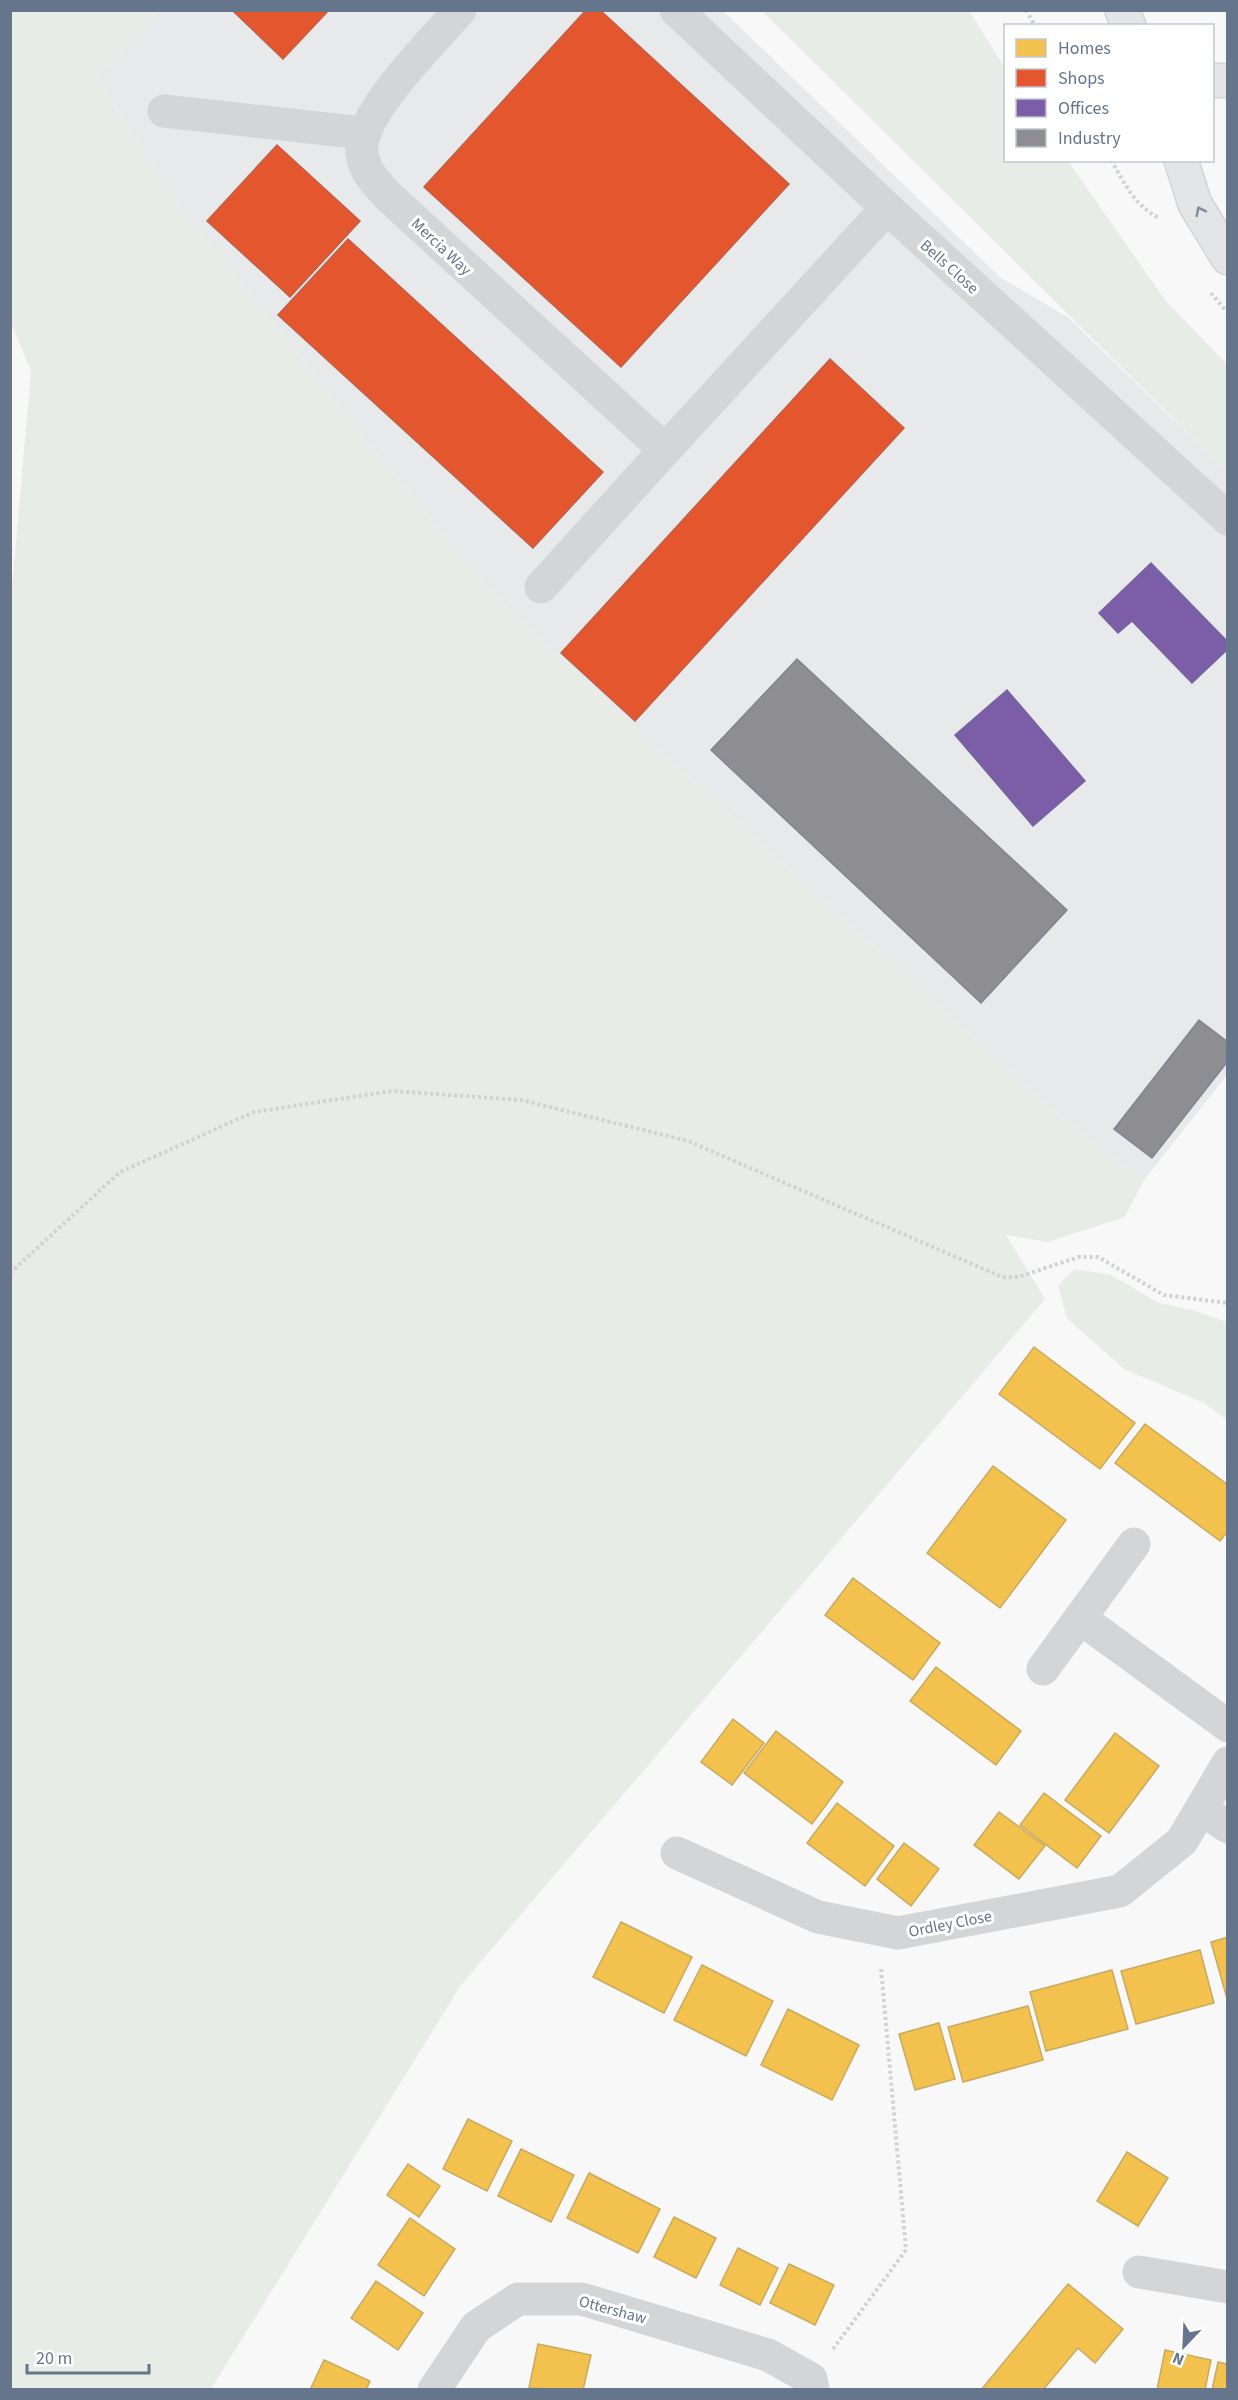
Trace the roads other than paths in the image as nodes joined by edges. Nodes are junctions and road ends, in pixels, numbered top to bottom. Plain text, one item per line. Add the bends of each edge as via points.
1 (460, 10) edge
2 (676, 10) edge
3 (1122, 10) edge
4 (1128, 24) edge
5 (164, 111) dead end
6 (363, 133) junction
7 (1182, 162) edge
8 (886, 208) junction
9 (1227, 258) edge
10 (665, 450) junction
11 (1227, 519) edge
12 (541, 587) dead end
13 (1134, 1544) dead end
14 (1080, 1618) junction
15 (1043, 1669) dead end
16 (1227, 1726) edge
17 (1227, 1764) edge
18 (1215, 1819) edge
19 (677, 1853) dead end
20 (1139, 2272) dead end
21 (1227, 2287) edge
22 (812, 2384) edge
23 (434, 2390) edge

1 - 6 street via 390,91
2 - 8 street, Bells Close
3 - 4 main road
5 - 6 street
6 - 10 street, Mercia Way via 362,153 369,175 388,196
9 -> 7 main road via 1196,204
8 - 10 street
8 - 11 street, Bells Close
10 - 12 street
13 - 14 street
14 - 15 street
14 - 16 street
17 - 18 street, Ordley Close
18 - 19 street, Ordley Close via 1120,1891 898,1933 818,1917
20 - 21 street
22 - 23 street, Ottershaw via 768,2355 582,2299 518,2299 476,2327

